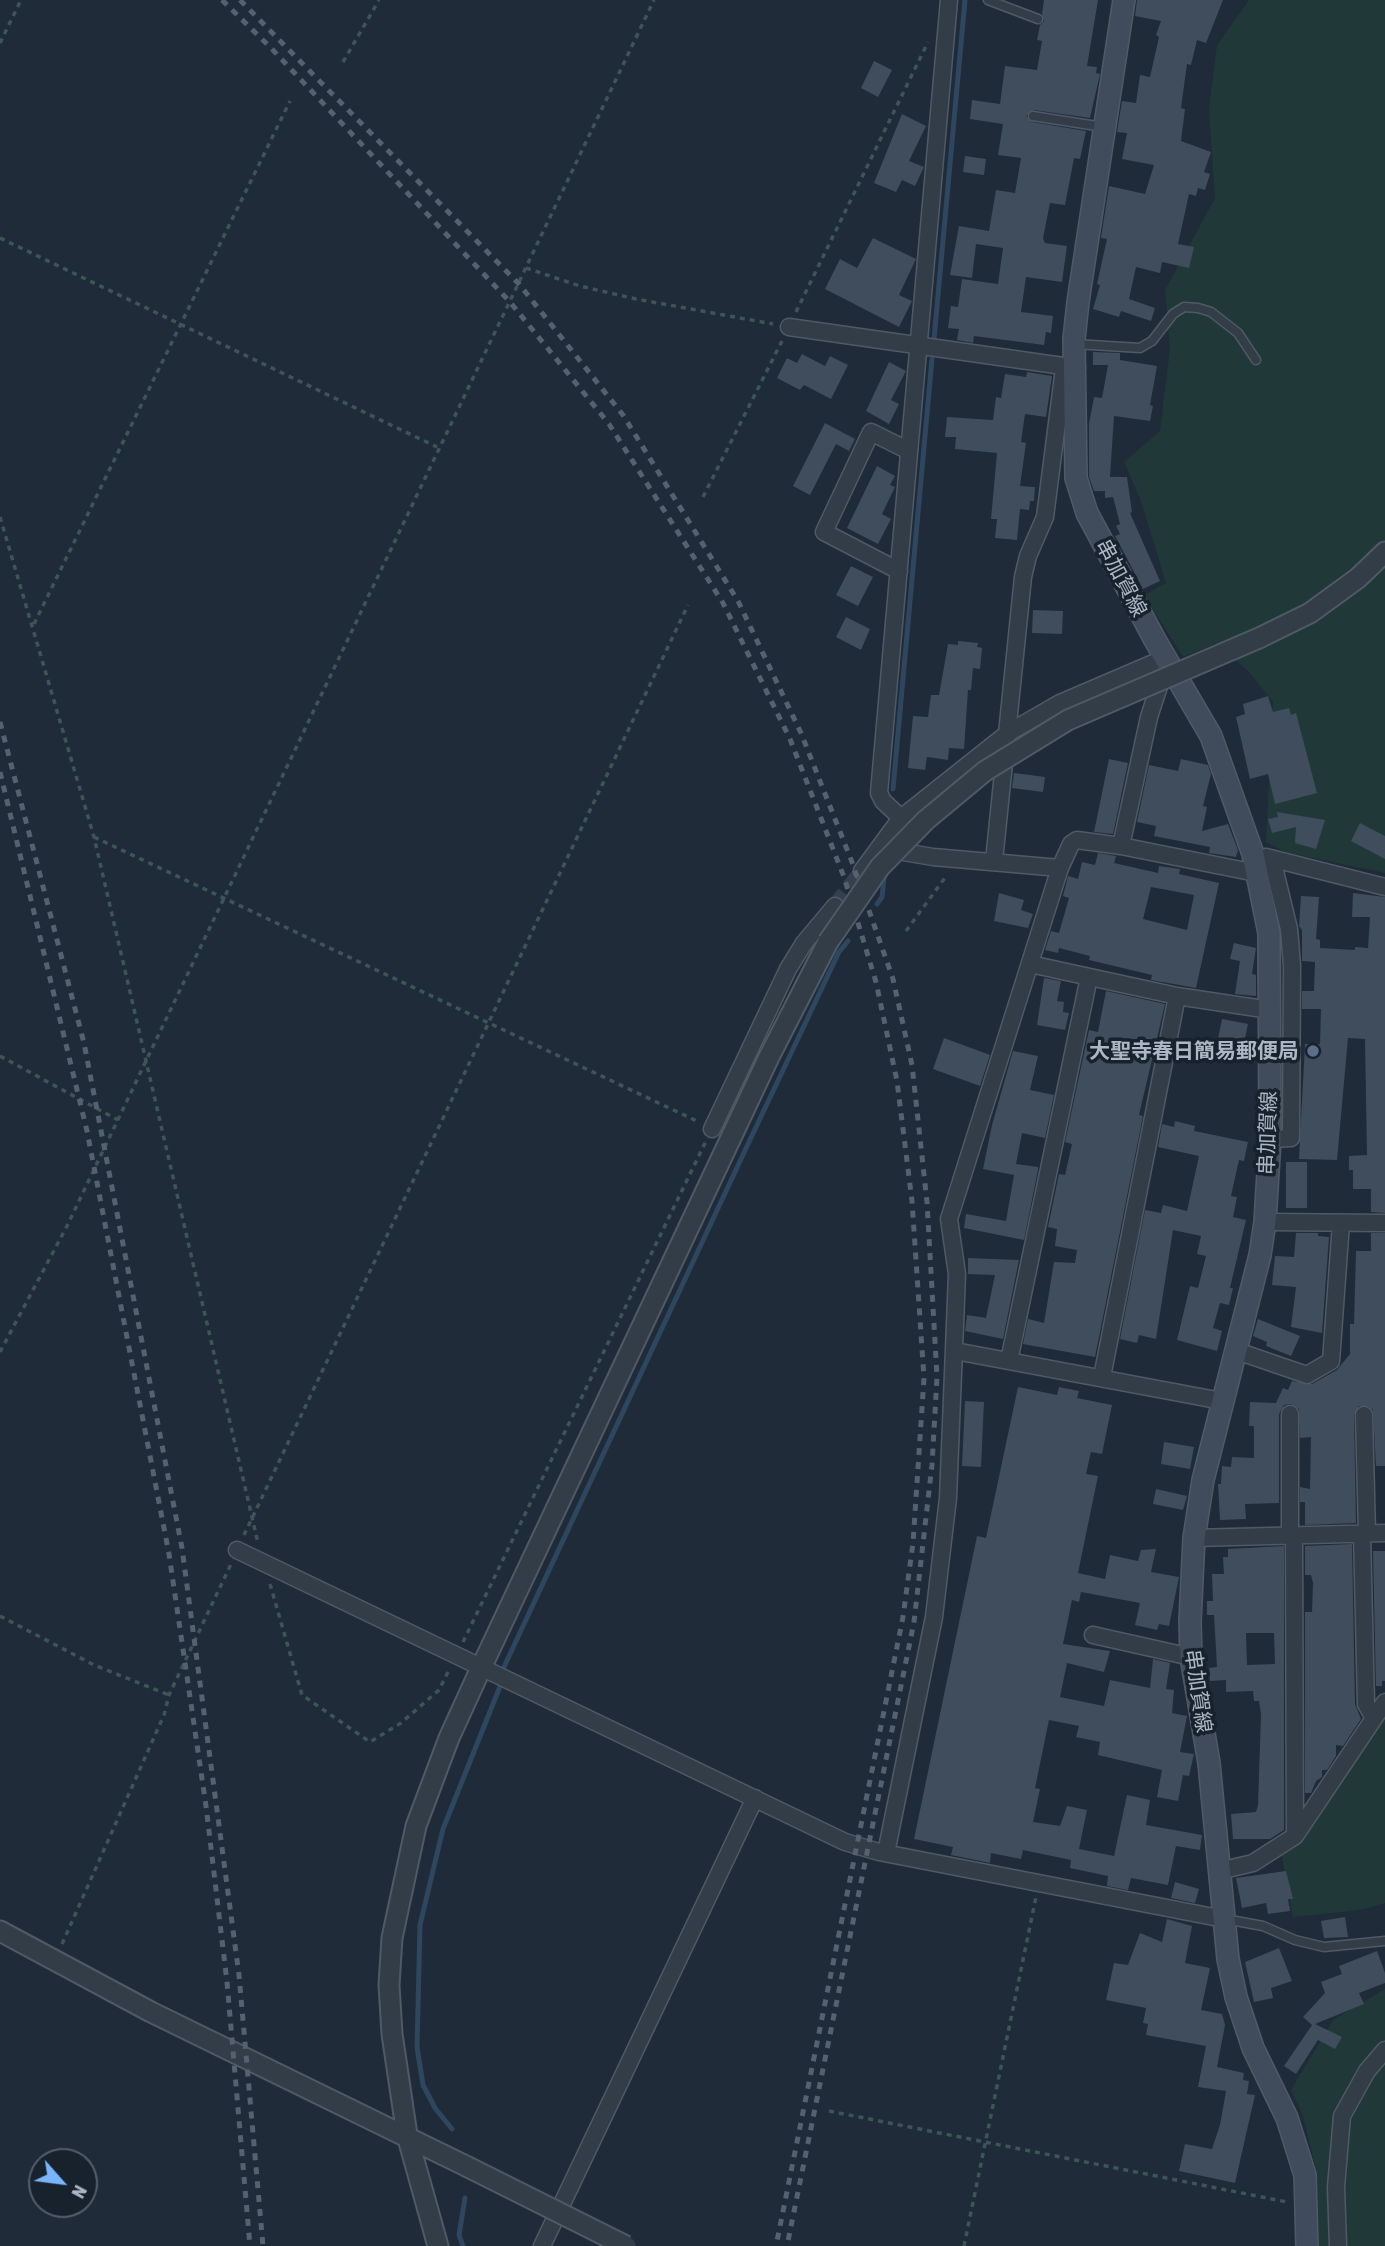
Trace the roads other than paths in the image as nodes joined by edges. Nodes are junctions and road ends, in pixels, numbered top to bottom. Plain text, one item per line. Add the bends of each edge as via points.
1 (950, 0) edge
2 (988, 0) edge
3 (1125, 0) edge
4 (1038, 19) dead end
5 (1033, 116) dead end
6 (1106, 127) junction
7 (789, 327) road end
8 (1075, 344) junction
9 (917, 346) junction
10 (1256, 360) dead end
11 (1073, 367) junction
12 (909, 451) junction
13 (1385, 552) edge
14 (899, 571) junction
15 (1166, 660) junction
16 (1008, 733) junction
17 (901, 818) junction
18 (1121, 846) junction
19 (879, 848) junction
20 (994, 861) junction
21 (1260, 862) junction
22 (1060, 868) junction
23 (862, 871) tunnel mouth
24 (1385, 887) edge
25 (835, 906) tunnel mouth
26 (1030, 964) junction
27 (1089, 977) junction
28 (1177, 996) junction
29 (1270, 1010) junction
30 (712, 1129) road end
31 (1270, 1139) junction
32 (1265, 1222) junction
33 (1341, 1223) junction
34 (1385, 1223) edge
35 (1234, 1350) junction
36 (955, 1351) junction
37 (1009, 1361) junction
38 (1102, 1377) junction
39 (1222, 1401) junction
40 (1290, 1414) dead end
41 (1364, 1415) dead end
42 (1385, 1533) edge
43 (1292, 1534) junction
44 (1364, 1534) junction
45 (1194, 1538) junction
46 (237, 1550) road end
47 (1093, 1635) dead end
48 (1191, 1657) junction
49 (481, 1668) junction
50 (1385, 1702) edge
51 (1374, 1718) junction
52 (755, 1798) junction
53 (1295, 1836) junction
54 (886, 1853) junction
55 (1219, 1871) junction
56 (1224, 1919) junction
57 (0, 1931) edge
58 (1385, 1941) edge
59 (1385, 2050) edge
60 (407, 2135) junction
61 (438, 2246) edge
62 (542, 2246) edge
63 (626, 2246) edge
64 (1307, 2246) edge
65 (1338, 2246) edge

1 - 9 street
2 - 4 lane
3 - 6 main road, 串加賀線
5 - 6 lane
6 - 8 main road, 串加賀線
7 - 9 street
8 - 10 lane via 1140,348 1152,341 1173,314 1184,307 1198,308 1238,333
8 - 11 main road, 串加賀線
9 - 11 street
9 - 12 street
11 - 15 main road, 串加賀線 via 1075,470 1080,497
11 - 16 street via 1063,376 1045,517 1023,577
12 - 14 street
12 - 14 street via 871,432 824,532
13 - 49 street, bridge via 1311,613 1068,720 985,771 926,820 880,867 828,942 769,1057
14 - 17 street via 880,793
15 - 16 street via 1060,704
15 - 18 street
15 - 21 main road, 串加賀線 via 1211,736
16 - 17 street
16 - 20 street
17 - 19 street
18 - 21 street
18 - 22 street via 1077,840 1070,844
19 - 20 street
19 - 23 street
20 - 22 street
21 - 24 street
21 - 29 main road, 串加賀線 via 1271,950
21 - 31 street via 1289,929 1292,966 1291,1138
22 - 26 street
25 - 30 street via 788,969
26 - 27 street
26 - 36 street via 949,1219 957,1274
27 - 28 street
27 - 37 street
28 - 29 street
28 - 38 street
29 - 31 main road, 串加賀線
31 - 32 main road, 串加賀線
32 - 33 street
32 - 35 main road, 串加賀線
33 - 34 street
33 - 35 street via 1331,1361 1307,1375
35 - 39 main road, 串加賀線
36 - 37 street
36 - 54 street via 948,1497 934,1617
37 - 38 street
38 - 39 street
39 - 45 main road, 串加賀線
40 - 43 street
41 - 44 street
42 - 44 street
43 - 44 street
43 - 45 street
43 - 53 street
44 - 51 street via 1366,1704
45 - 48 main road, 串加賀線
46 - 49 street
47 - 48 street
48 - 55 main road, 串加賀線 via 1209,1763
49 - 52 street
49 - 60 street via 416,1826 392,1938 391,2034
50 - 51 street
51 - 53 street
52 - 54 street via 845,1842
52 - 62 street
53 - 55 street via 1253,1863
54 - 56 street
55 - 56 main road, 串加賀線
56 - 58 lane via 1263,1926 1324,1947
56 - 64 main road, 串加賀線 via 1236,1997 1287,2118 1305,2175
57 - 60 street via 151,2012
59 - 65 street via 1367,2071 1342,2116 1336,2187
60 - 61 street
60 - 63 street, bridge

